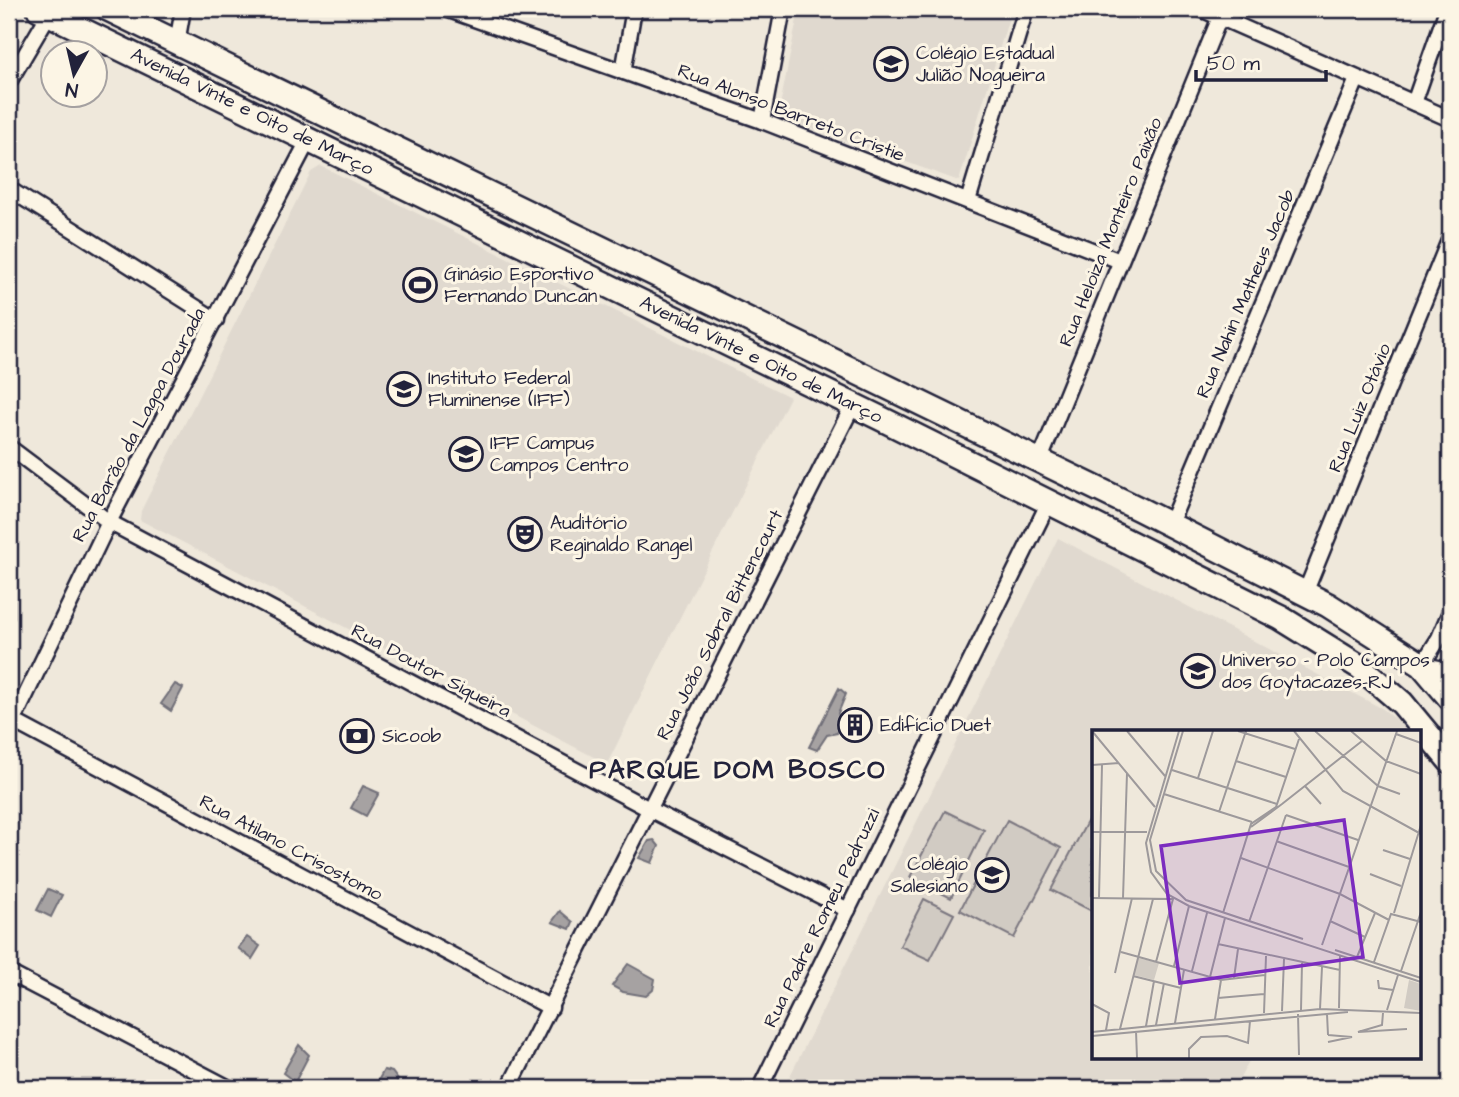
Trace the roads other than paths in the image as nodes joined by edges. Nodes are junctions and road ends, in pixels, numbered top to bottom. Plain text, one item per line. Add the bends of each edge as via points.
1 (108, 9) edge
2 (183, 9) edge
3 (446, 9) edge
4 (634, 9) edge
5 (783, 9) edge
6 (1026, 9) edge
7 (1201, 9) edge
8 (1447, 9) edge
9 (44, 11) edge
10 (482, 15) edge
11 (1220, 17) junction
12 (177, 43) junction
13 (623, 72) junction
14 (1357, 79) junction
15 (9, 82) edge
16 (1414, 103) junction
17 (1450, 119) edge
18 (762, 121) junction
19 (309, 139) junction
20 (454, 178) junction
21 (9, 189) edge
22 (968, 201) junction
23 (1450, 238) edge
24 (1119, 261) junction
25 (216, 320) junction
26 (853, 405) junction
27 (880, 418) junction
28 (9, 447) edge
29 (1040, 462) junction
30 (1048, 502) junction
31 (109, 522) junction
32 (1170, 524) junction
33 (1202, 541) junction
34 (1305, 593) junction
35 (9, 600) edge
36 (1450, 612) edge
37 (9, 617) edge
38 (1422, 665) junction
39 (1450, 670) edge
40 (1450, 698) edge
41 (11, 726) edge
42 (1450, 761) edge
43 (649, 809) junction
44 (848, 910) junction
45 (9, 973) edge
46 (551, 1008) junction
47 (229, 1088) edge
48 (509, 1088) edge
49 (760, 1088) edge

1 - 12 main road, Avenida Vinte e Oito de Março
2 - 12 street
3 - 10 street, Rua Alonso Barreto Cristie
4 - 13 street
5 - 18 street
6 - 22 street
7 - 11 street
8 - 16 street
9 - 15 street
9 - 19 main road, Avenida Vinte e Oito de Março
10 - 13 street, Rua Alonso Barreto Cristie
11 - 14 street
11 - 24 street, Rua Heloiza Monteiro Paixão
12 - 20 main road, Avenida Vinte e Oito de Março
13 - 18 street, Rua Alonso Barreto Cristie
14 - 16 street
14 - 32 street, Rua Nahin Matheus Jacob
16 - 17 street
18 - 22 street, Rua Alonso Barreto Cristie
19 - 20 main road via 318,130 332,132 415,169
19 - 25 street, Rua Barão da Lagoa Dourada
19 - 26 main road, Avenida Vinte e Oito de Março
20 - 29 main road, Avenida Vinte e Oito de Março
21 - 25 street
22 - 24 street, Rua Alonso Barreto Cristie
23 - 34 street, Rua Luiz Otávio
24 - 29 street, Rua Heloiza Monteiro Paixão
25 - 31 street, Rua Barão da Lagoa Dourada
26 - 27 main road, Avenida Vinte e Oito de Março
26 - 43 street, Rua João Sobral Bittencourt
27 - 29 main road via 893,416 1019,478 1031,478
27 - 30 main road, Avenida Vinte e Oito de Março
28 - 31 street, Rua Doutor Siqueira
29 - 32 main road, Avenida Vinte e Oito de Março
30 - 33 main road via 1054,493 1067,488 1179,540
30 - 42 main road, Avenida Vinte e Oito de Março via 1322,641 1402,703
30 - 44 street, Rua Padre Romeu Pedruzzi
31 - 41 street, Rua Barão da Lagoa Dourada
31 - 43 street, Rua Doutor Siqueira
32 - 33 main road, Avenida Vinte e Oito de Março
33 - 34 main road, Avenida Vinte e Oito de Março
34 - 38 main road, Avenida Vinte e Oito de Março
35 - 37 lane
36 - 38 street
38 - 39 street
38 - 40 main road, Avenida Vinte e Oito de Março
41 - 46 street, Rua Atilano Crisostomo
43 - 44 street, Rua Doutor Siqueira
43 - 46 street, Rua João Sobral Bittencourt
44 - 49 street, Rua Padre Romeu Pedruzzi
45 - 47 street
46 - 48 street, Rua João Sobral Bittencourt

